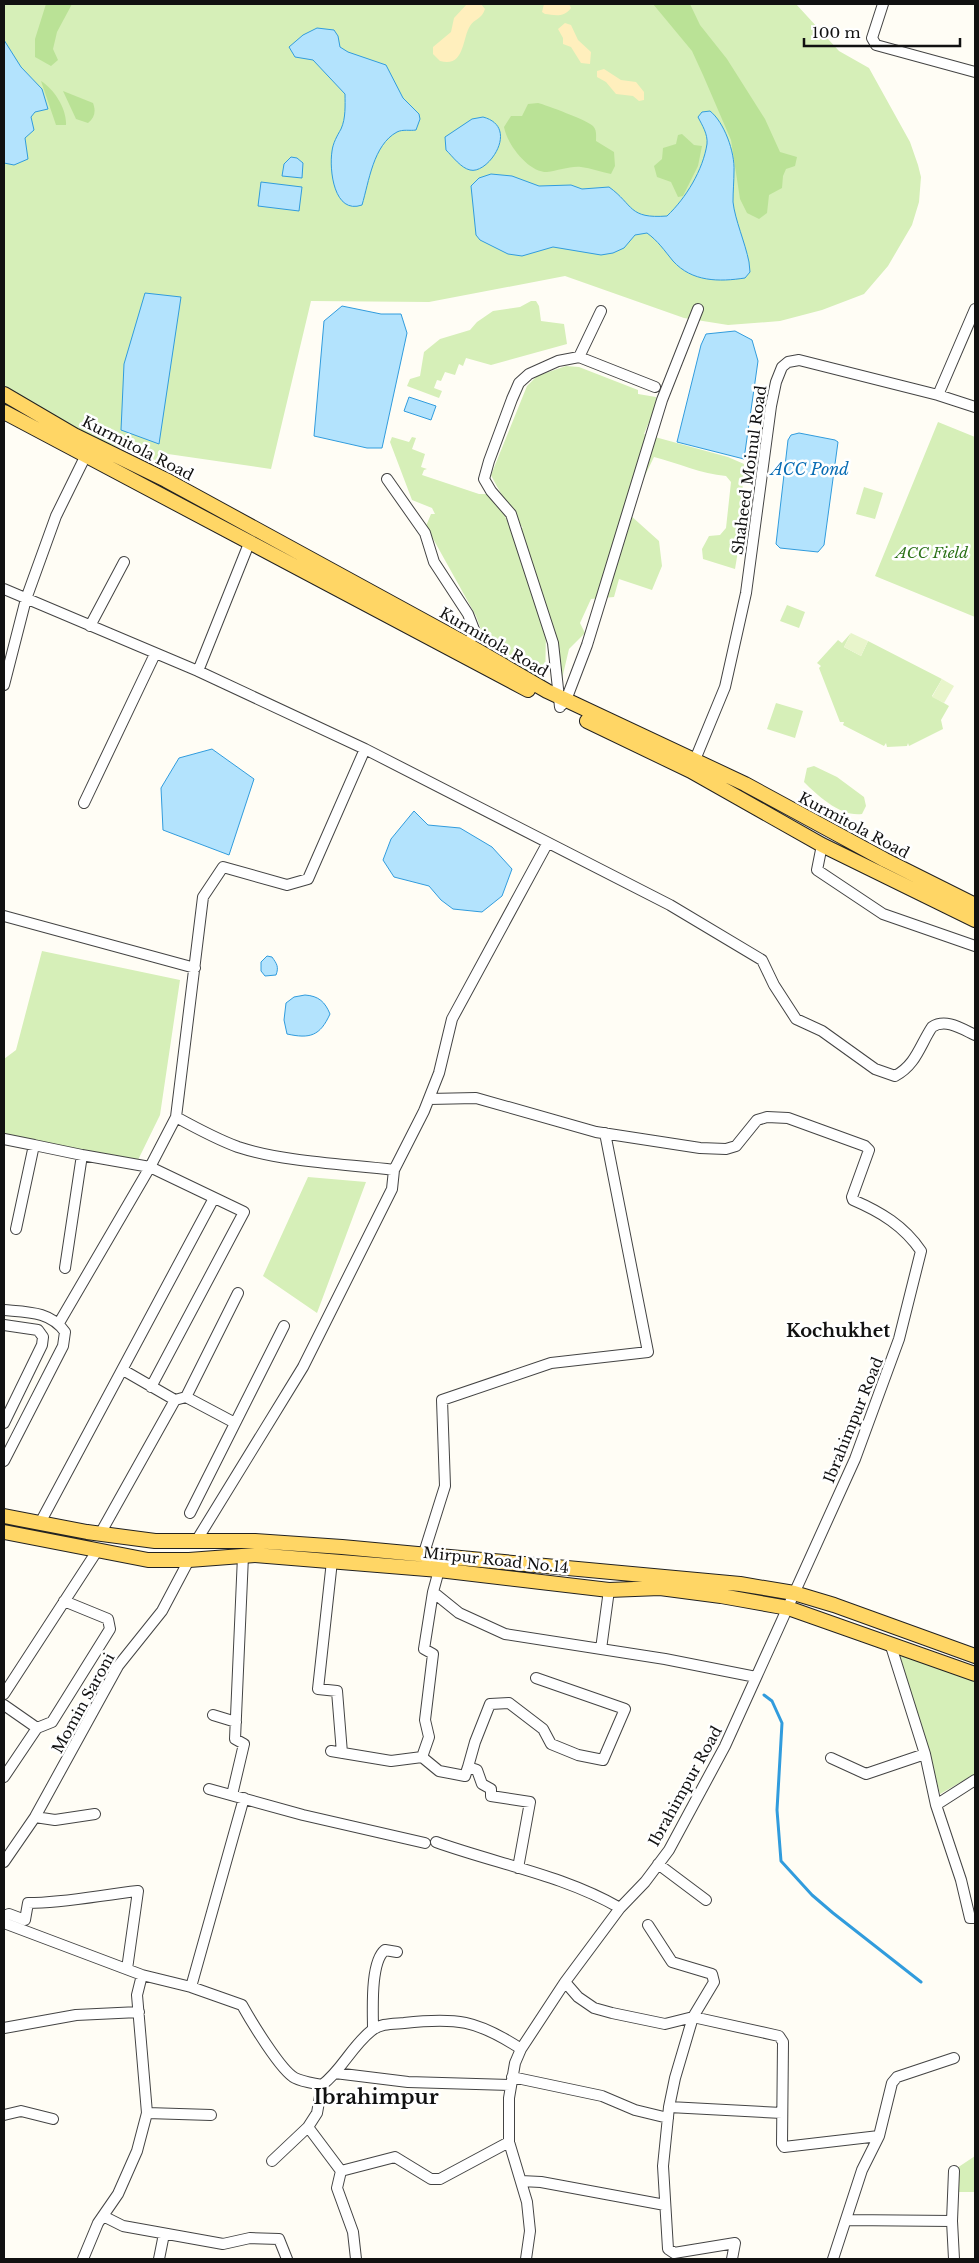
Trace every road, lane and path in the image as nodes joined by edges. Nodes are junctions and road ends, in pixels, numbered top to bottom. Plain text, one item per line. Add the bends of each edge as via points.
1 (882, 4) edge
2 (975, 72) edge
3 (698, 309) dead end
4 (975, 310) edge
5 (601, 311) dead end
6 (579, 357) junction
7 (655, 387) dead end
8 (4, 394) edge
9 (938, 395) junction
10 (975, 407) edge
11 (4, 412) edge
12 (86, 455) junction
13 (387, 479) dead end
14 (250, 541) junction
15 (124, 562) dead end
16 (4, 589) edge
17 (26, 599) junction
18 (90, 626) junction
19 (464, 650) junction
20 (155, 654) junction
21 (198, 671) junction
22 (4, 685) edge
23 (561, 701) junction
24 (366, 749) junction
25 (693, 766) junction
26 (84, 803) dead end
27 (547, 844) junction
28 (822, 845) junction
29 (975, 905) edge
30 (4, 916) edge
31 (975, 920) edge
32 (975, 946) edge
33 (195, 968) junction
34 (975, 1035) edge
35 (429, 1099) junction
36 (176, 1117) junction
37 (605, 1134) junction
38 (4, 1138) edge
39 (150, 1167) junction
40 (394, 1170) junction
41 (214, 1198) junction
42 (75, 1202) junction
43 (68, 1249) dead end
44 (238, 1293) dead end
45 (4, 1310) edge
46 (59, 1323) junction
47 (4, 1325) edge
48 (284, 1326) dead end
49 (123, 1370) junction
50 (152, 1387) junction
51 (186, 1397) junction
52 (175, 1400) junction
53 (4, 1423) edge
54 (235, 1423) junction
55 (4, 1461) edge
56 (190, 1513) dead end
57 (4, 1516) edge
58 (40, 1523) junction
59 (4, 1532) edge
60 (100, 1534) junction
61 (195, 1543) junction
62 (97, 1551) junction
63 (243, 1556) junction
64 (423, 1556) junction
65 (189, 1560) junction
66 (332, 1561) junction
67 (439, 1570) junction
68 (609, 1590) junction
69 (433, 1592) junction
70 (794, 1593) junction
71 (64, 1601) junction
72 (788, 1608) junction
73 (890, 1643) junction
74 (601, 1649) junction
75 (975, 1656) edge
76 (975, 1674) edge
77 (756, 1677) junction
78 (536, 1678) dead end
79 (4, 1694) edge
80 (4, 1705) edge
81 (213, 1715) dead end
82 (236, 1722) junction
83 (37, 1728) junction
84 (331, 1751) dead end
85 (342, 1753) junction
86 (924, 1754) junction
87 (422, 1757) junction
88 (831, 1758) dead end
89 (468, 1767) junction
90 (4, 1777) edge
91 (975, 1780) edge
92 (209, 1789) dead end
93 (232, 1795) junction
94 (244, 1798) junction
95 (936, 1805) junction
96 (95, 1814) dead end
97 (35, 1817) junction
98 (4, 1862) edge
99 (658, 1864) junction
100 (518, 1868) junction
101 (706, 1900) dead end
102 (620, 1908) junction
103 (4, 1916) edge
104 (975, 1918) edge
105 (4, 1923) edge
106 (648, 1925) dead end
107 (397, 1952) dead end
108 (127, 1970) junction
109 (142, 1975) junction
110 (565, 1982) junction
111 (191, 1987) junction
112 (139, 2012) junction
113 (693, 2017) junction
114 (4, 2028) edge
115 (373, 2029) junction
116 (521, 2049) junction
117 (954, 2058) dead end
118 (335, 2074) junction
119 (511, 2081) junction
120 (322, 2084) junction
121 (669, 2112) junction
122 (782, 2112) junction
123 (147, 2113) junction
124 (4, 2115) edge
125 (211, 2115) dead end
126 (53, 2119) dead end
127 (308, 2127) junction
128 (879, 2136) junction
129 (509, 2142) junction
130 (272, 2161) dead end
131 (341, 2171) junction
132 (954, 2171) dead end
133 (520, 2181) junction
134 (665, 2205) junction
135 (103, 2216) junction
136 (846, 2220) junction
137 (952, 2221) junction
138 (164, 2234) junction
139 (83, 2259) edge
140 (159, 2259) edge
141 (287, 2259) edge
142 (356, 2259) edge
143 (526, 2259) edge
144 (732, 2259) edge
145 (834, 2259) edge
146 (954, 2259) edge

1 - 2 street via 872,38 876,45
3 - 23 street via 662,400 587,645
4 - 9 street
5 - 6 street
6 - 7 street
6 - 23 street via 558,361 529,374 519,383 484,479 511,514 553,643
8 - 19 main road, Kurmitola Road via 74,435 166,480
9 - 10 street, Shaheed Moinul Road
9 - 25 street, Shaheed Moinul Road via 799,360 782,367 771,406 746,593 725,687
11 - 12 main road, Kurmitola Road
12 - 14 main road, Kurmitola Road
12 - 17 street via 56,516
13 - 19 street via 425,533 434,562 468,614 475,632
14 - 19 main road, Kurmitola Road
14 - 21 street
15 - 18 street
16 - 17 street
17 - 18 street
17 - 22 street
18 - 20 street
19 - 23 main road, Kurmitola Road
20 - 21 street
20 - 26 street
21 - 24 street
23 - 25 main road, Kurmitola Road
24 - 27 street
24 - 33 street via 308,879 287,885 222,867 203,897
25 - 28 main road, Kurmitola Road
25 - 29 main road, Kurmitola Road via 745,784 884,860
27 - 34 street via 670,905 762,960 774,986 796,1019 822,1031 874,1069 896,1076 906,1070 932,1027 938,1023
27 - 35 street via 452,1019
28 - 31 main road, Kurmitola Road
28 - 32 street via 817,870 883,914
30 - 33 street
33 - 36 street
35 - 37 street via 476,1098
35 - 40 street
36 - 39 street
36 - 40 street via 241,1148
37 - 64 street via 648,1352 551,1362 442,1400 445,1486
37 - 70 street, Ibrahimpur Road via 726,1149 736,1146 757,1120 767,1117 788,1118 865,1146 869,1150 852,1197 881,1212 910,1235 921,1251 900,1339 854,1459
38 - 42 street via 34,1145 17,1225 34,1145 82,1155
39 - 41 street
39 - 42 street via 82,1155
39 - 46 street
40 - 61 street via 392,1189 303,1367
41 - 49 street
41 - 50 street via 244,1212
42 - 43 street
44 - 51 street
45 - 46 street via 44,1314
46 - 55 street via 65,1332 63,1346
47 - 53 street via 38,1330 43,1337
48 - 54 street
49 - 50 street
49 - 58 street
50 - 52 street
51 - 52 street
51 - 54 street
52 - 60 street
54 - 56 street
57 - 58 main road, Mirpur Road No.14
58 - 60 main road, Mirpur Road No.14
59 - 62 main road, Mirpur Road No.14
60 - 61 main road, Mirpur Road No.14
61 - 64 main road, Mirpur Road No.14 via 255,1541
62 - 65 main road, Mirpur Road No.14 via 148,1560
62 - 71 street
63 - 65 main road, Mirpur Road No.14
63 - 66 main road, Mirpur Road No.14
63 - 82 street
64 - 70 main road, Mirpur Road No.14 via 740,1584
65 - 97 street, Momin Saroni via 162,1611 118,1666
66 - 67 main road, Mirpur Road No.14
66 - 85 street via 318,1689 337,1691
67 - 68 main road, Mirpur Road No.14
67 - 69 street
68 - 72 main road, Mirpur Road No.14 via 660,1588
68 - 74 street
69 - 74 street via 459,1613 506,1634
69 - 87 street via 424,1649 433,1654 425,1720 429,1737
70 - 72 street, Ibrahimpur Road
70 - 75 main road, Mirpur Road No.14
71 - 79 street
71 - 83 street via 108,1620 110,1629 52,1722
72 - 73 main road, Mirpur Road No.14
72 - 77 street, Ibrahimpur Road
73 - 76 main road, Mirpur Road No.14
73 - 86 street
74 - 77 street
77 - 99 street, Ibrahimpur Road via 700,1796 681,1832
78 - 89 street via 625,1709 603,1760 578,1755 551,1744 543,1729 509,1703 490,1704 474,1742
80 - 83 street
81 - 82 street
82 - 93 street via 235,1739 244,1744
83 - 90 street
84 - 85 street
85 - 87 street via 391,1762
86 - 88 street via 866,1774
86 - 95 street
87 - 89 street via 440,1771 465,1776
89 - 100 street via 477,1770 482,1784 491,1789 491,1796 530,1802
91 - 95 street
92 - 93 street
93 - 94 street
94 - 100 street
94 - 111 street
95 - 104 street via 970,1918
96 - 97 street via 55,1820
97 - 98 street, Momin Saroni
99 - 101 street
99 - 102 street, Ibrahimpur Road
100 - 102 street via 577,1886
102 - 110 street, Ibrahimpur Road
103 - 108 street via 9,1914 25,1920 28,1902 65,1902 138,1891
105 - 108 street
106 - 113 street via 672,1962 712,1974 714,1982
107 - 115 street via 385,1950 378,1961
108 - 109 street
109 - 111 street
109 - 112 street
110 - 113 street via 594,2008 612,2013 665,2024
110 - 116 street, Ibrahimpur Road
111 - 120 street via 242,2005 254,2026 294,2077
112 - 114 street via 76,2015
112 - 123 street
113 - 121 street via 675,2078
113 - 122 street via 782,2039
115 - 116 street via 386,2024 448,2020 475,2023
115 - 118 street via 350,2050
116 - 119 street, Ibrahimpur Road
117 - 128 street via 897,2077 892,2083
118 - 119 street via 408,2082
118 - 120 street
119 - 121 street via 602,2096 635,2110
119 - 129 street, Ibrahimpur Road
120 - 127 street via 317,2113
121 - 122 street
121 - 134 street via 663,2166
122 - 128 street via 784,2147
123 - 125 street
123 - 135 street via 137,2151 118,2194
124 - 126 street via 21,2111
127 - 130 street
127 - 131 street
128 - 136 street via 862,2170
129 - 131 street via 440,2179 431,2179 395,2156
129 - 133 street, Ibrahimpur Road
131 - 142 street via 337,2188 352,2232
132 - 137 street
133 - 134 street
133 - 143 street, Ibrahimpur Road via 527,2202 530,2231
134 - 144 street via 670,2252 735,2243
135 - 138 street via 123,2226
135 - 139 street
136 - 137 street
136 - 145 street
137 - 146 street
138 - 140 street
138 - 141 street via 223,2244 250,2238 276,2238 281,2240

